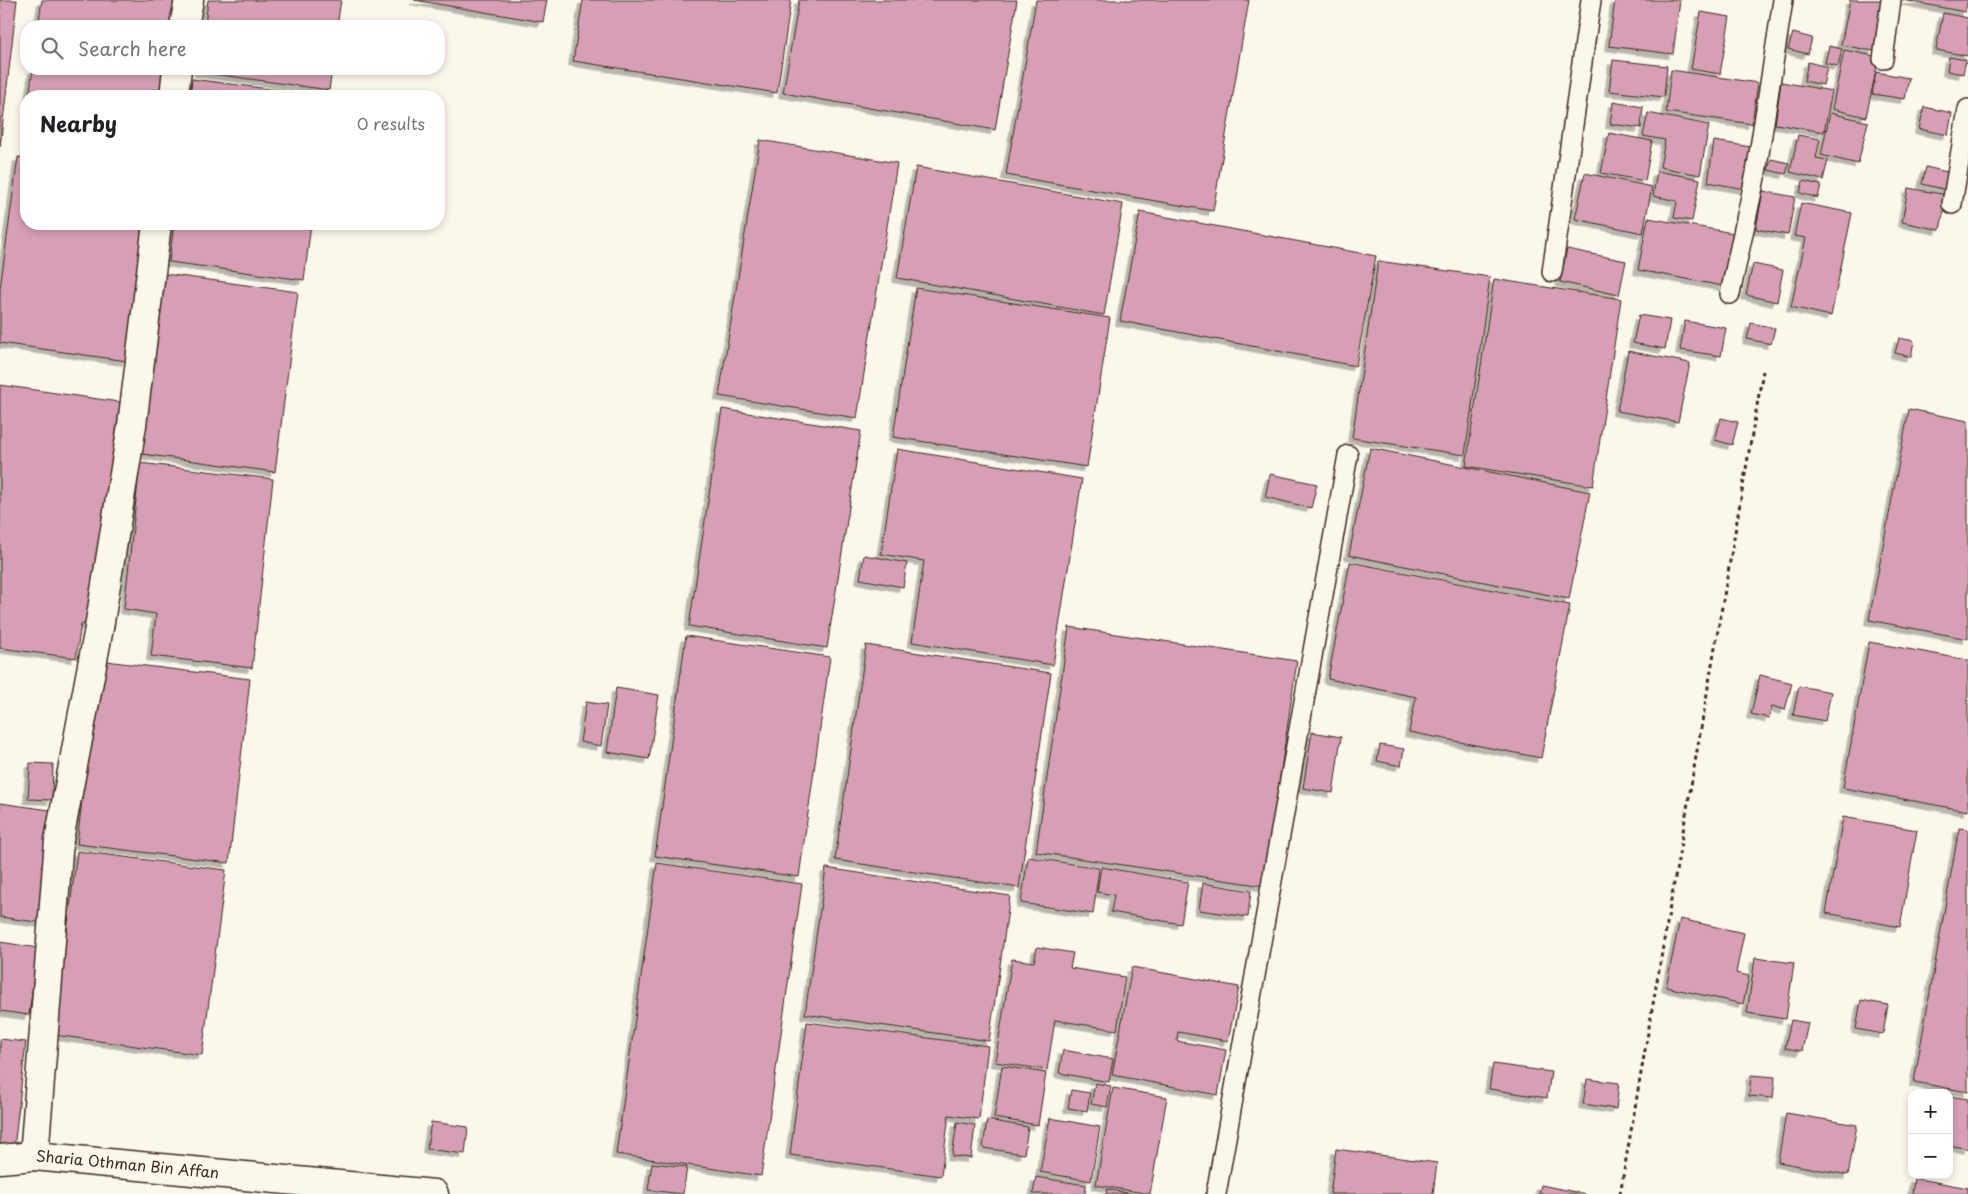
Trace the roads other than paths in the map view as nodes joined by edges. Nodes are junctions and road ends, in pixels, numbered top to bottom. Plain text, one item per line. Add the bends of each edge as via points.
1 (189, 0) edge
2 (1591, 0) edge
3 (1783, 0) edge
4 (1890, 0) edge
5 (185, 20) edge
6 (1883, 59) dead end
7 (176, 75) edge
8 (175, 90) edge
9 (1968, 109) edge
10 (1952, 204) dead end
11 (157, 230) edge
12 (1552, 272) dead end
13 (1730, 294) dead end
14 (1348, 455) dead end
15 (34, 1156) junction
16 (0, 1159) edge
17 (434, 1194) edge
18 (1216, 1194) edge

1 - 5 street
2 - 12 lane
3 - 13 lane via 1756,173
4 - 6 lane
7 - 8 street
9 - 10 lane
11 - 15 street via 132,425 99,628 59,840
14 - 18 lane
15 - 16 street, Sharia Othman Bin Affan
15 - 17 street, Sharia Othman Bin Affan

